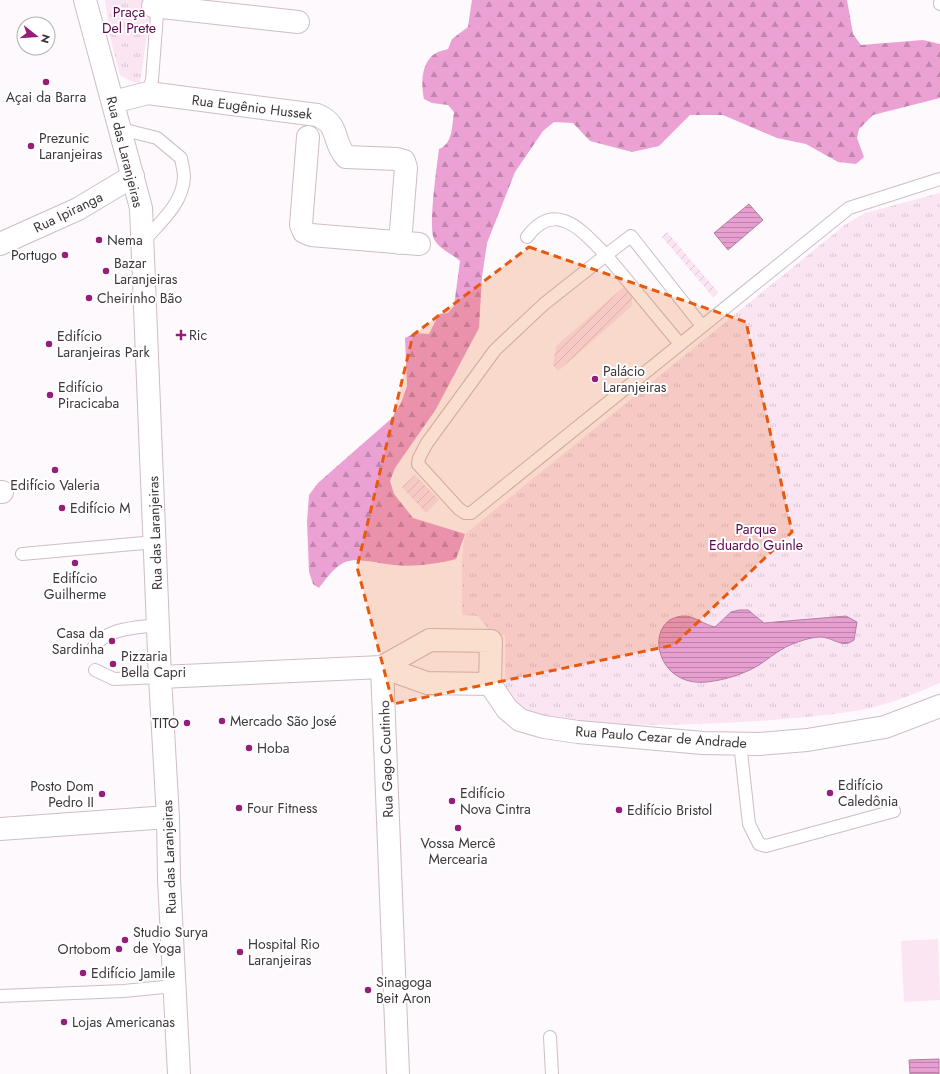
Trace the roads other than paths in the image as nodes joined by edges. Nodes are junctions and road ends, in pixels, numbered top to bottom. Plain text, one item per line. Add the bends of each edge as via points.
1 (85, 0) edge
2 (156, 4) edge
3 (298, 22) dead end
4 (148, 93) junction
5 (113, 102) junction
6 (121, 129) junction
7 (308, 137) dead end
8 (134, 176) junction
9 (940, 179) edge
10 (526, 237) dead end
11 (143, 242) junction
12 (0, 244) edge
13 (606, 255) junction
14 (702, 326) junction
15 (680, 344) junction
16 (155, 542) junction
17 (22, 554) dead end
18 (158, 625) junction
19 (93, 648) dead end
20 (382, 667) junction
21 (95, 670) dead end
22 (160, 677) junction
23 (490, 684) junction
24 (940, 706) edge
25 (740, 743) junction
26 (894, 811) dead end
27 (168, 818) junction
28 (0, 829) edge
29 (174, 986) junction
30 (0, 996) edge
31 (550, 1037) dead end
32 (179, 1074) edge
33 (398, 1074) edge
34 (552, 1074) edge

1 - 5 street, Rua das Laranjeiras
2 - 3 street
2 - 4 lane via 152,80
4 - 5 street, Rua Eugênio Hussek
4 - 7 street, Rua Eugênio Hussek via 317,115 327,119 332,125 341,151 346,157 397,159 404,162 410,243 311,235 304,232 301,225
5 - 6 street, Rua das Laranjeiras
6 - 8 street, Rua das Laranjeiras
6 - 11 lane via 157,138 181,158 184,177 180,197
8 - 11 street, Rua das Laranjeiras via 141,208
8 - 12 street, Rua Ipiranga via 78,209
9 - 14 lane via 849,208
10 - 13 lane via 533,228 542,223 564,220 577,226
11 - 16 street, Rua das Laranjeiras
13 - 14 lane via 631,236
13 - 15 lane
13 - 15 lane via 544,304 495,350 427,443 418,458 418,464 459,509 471,513
14 - 15 lane
16 - 17 lane
16 - 18 street, Rua das Laranjeiras
18 - 19 lane via 120,630 98,641
18 - 22 street, Rua das Laranjeiras
20 - 22 street
20 - 23 street via 427,683
20 - 23 street via 430,640 491,641
20 - 33 street, Rua Gago Coutinho
21 - 22 lane via 114,679
22 - 27 street, Rua das Laranjeiras
23 - 25 street, Rua Paulo Cezar de Andrade via 507,709 520,720 544,727 703,743
24 - 25 street, Rua Paulo Cezar de Andrade via 885,727 808,740
25 - 26 lane via 749,824 759,844 766,846
27 - 28 street
27 - 29 street, Rua das Laranjeiras
29 - 30 lane via 124,991
29 - 32 street, Rua das Laranjeiras
31 - 34 lane

